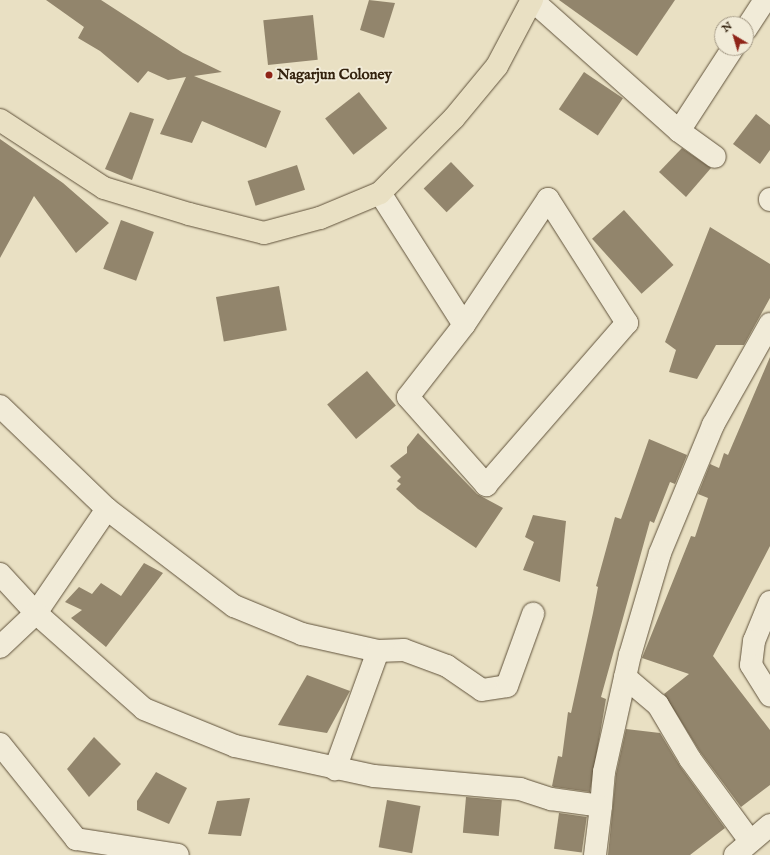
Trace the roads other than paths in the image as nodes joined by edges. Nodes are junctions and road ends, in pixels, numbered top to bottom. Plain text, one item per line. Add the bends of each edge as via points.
1 (532, 0) edge
2 (765, 0) edge
3 (754, 17) edge
4 (729, 56) edge
5 (0, 120) edge
6 (679, 131) junction
7 (715, 157) dead end
8 (380, 193) junction
9 (770, 324) edge
10 (464, 325) junction
11 (0, 406) edge
12 (107, 509) junction
13 (0, 574) edge
14 (770, 602) edge
15 (36, 613) junction
16 (533, 614) dead end
17 (0, 648) edge
18 (378, 651) junction
19 (625, 677) junction
20 (770, 695) edge
21 (0, 744) edge
22 (335, 769) junction
23 (601, 806) junction
24 (770, 825) edge
25 (72, 847) edge
26 (742, 848) edge
27 (178, 855) edge
28 (595, 855) edge

1 - 6 street
1 - 8 main road via 497,66 454,118
2 - 3 street
4 - 6 street
5 - 8 main road via 104,188 189,214 264,233 320,218
6 - 7 street
8 - 10 street
9 - 19 street via 713,425 666,539
10 - 10 street via 408,397 486,485 627,323 548,199
11 - 12 street
12 - 15 street
12 - 18 street via 234,606 302,634
13 - 15 street
14 - 20 street via 754,641 751,665
15 - 17 street
15 - 22 street via 144,709 235,746
16 - 18 street via 507,686 482,690 447,666 404,650
18 - 22 street
19 - 23 street via 604,772
19 - 26 street via 658,705
21 - 25 street
22 - 23 street via 374,776 520,789 551,799
23 - 28 street
24 - 26 street
25 - 27 street

